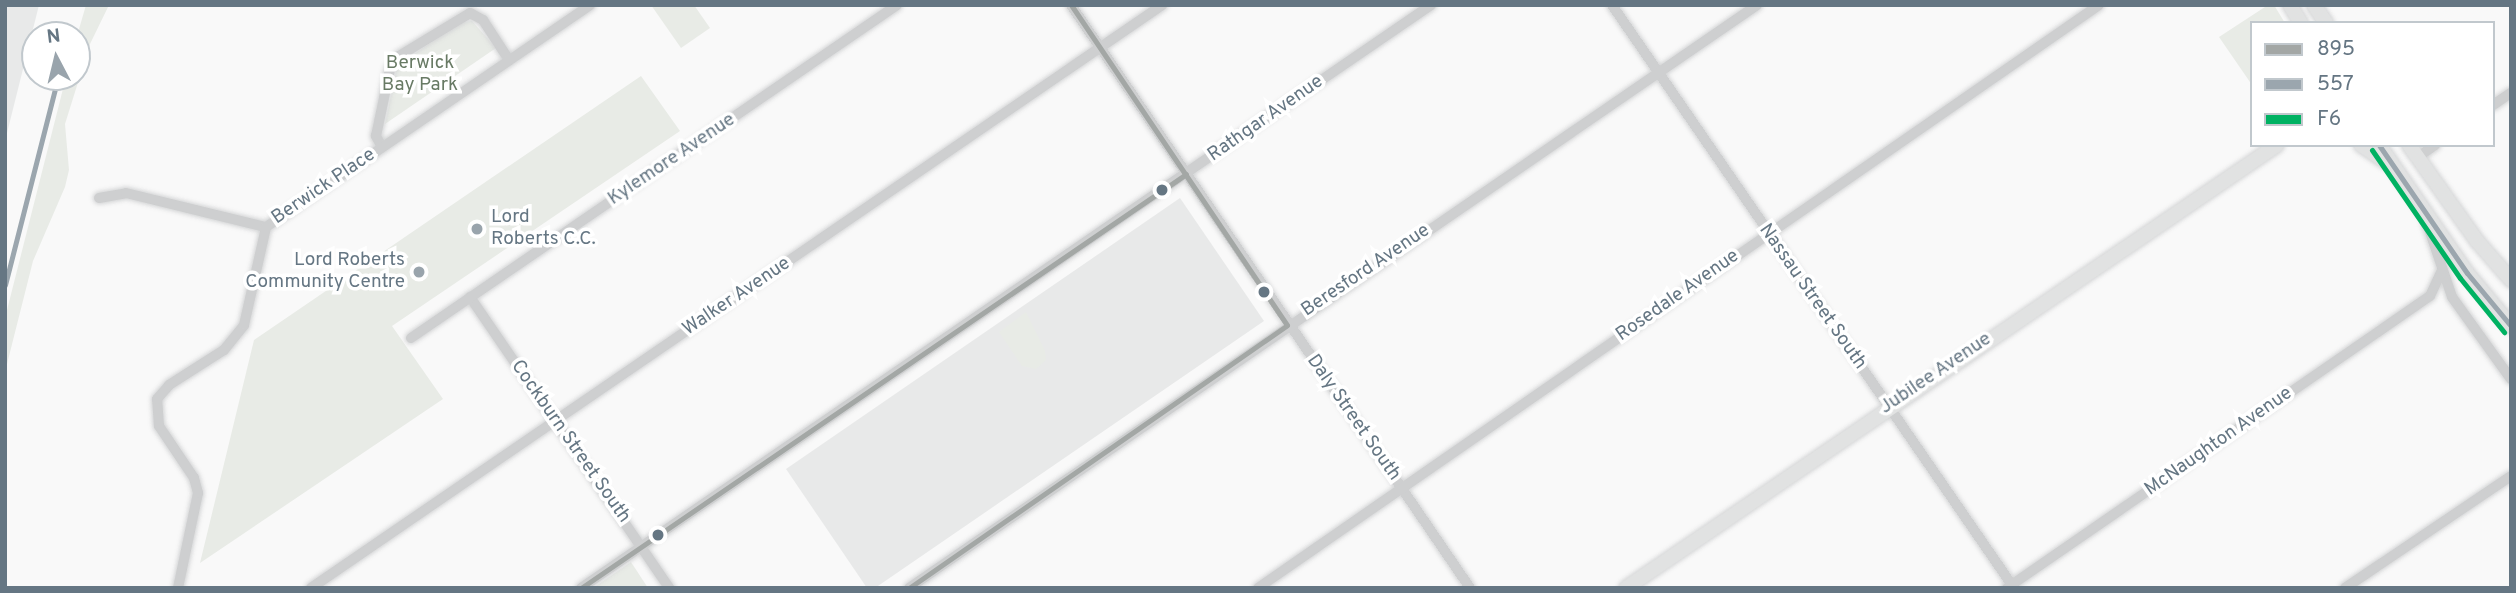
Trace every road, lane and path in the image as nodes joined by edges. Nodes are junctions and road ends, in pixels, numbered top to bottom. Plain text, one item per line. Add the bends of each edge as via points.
1 (590, 5) edge
2 (897, 5) edge
3 (1071, 5) edge
4 (1162, 5) edge
5 (1431, 5) edge
6 (1612, 5) edge
7 (1756, 5) edge
8 (2099, 5) edge
9 (2290, 5) edge
10 (2314, 5) edge
11 (2300, 21) edge
12 (2325, 21) edge
13 (1100, 48) junction
14 (509, 60) junction
15 (1658, 73) junction
16 (2511, 93) edge
17 (2495, 104) edge
18 (382, 147) junction
19 (2266, 147) edge
20 (2274, 147) edge
21 (2364, 147) edge
22 (2380, 147) edge
23 (2413, 151) edge
24 (2246, 163) junction
25 (2394, 167) junction
26 (1186, 174) junction
27 (99, 198) dead end
28 (2417, 202) junction
29 (266, 227) junction
30 (1768, 234) junction
31 (2442, 270) junction
32 (2511, 280) edge
33 (2430, 296) junction
34 (470, 297) junction
35 (2452, 297) junction
36 (1287, 325) junction
37 (2511, 326) edge
38 (411, 338) dead end
39 (2511, 379) edge
40 (1888, 406) junction
41 (555, 421) junction
42 (2511, 476) edge
43 (1402, 488) junction
44 (642, 547) junction
45 (2011, 587) edge
46 (178, 588) edge
47 (311, 588) edge
48 (582, 588) edge
49 (669, 588) edge
50 (909, 588) edge
51 (1258, 588) edge
52 (1470, 588) edge
53 (1626, 588) edge
54 (2345, 588) edge

1 - 14 street, Berwick Place
2 - 34 street, Kylemore Avenue
3 - 13 street, Daly Street South
4 - 13 street, Walker Avenue
5 - 26 street, Rathgar Avenue
6 - 15 street, Nassau Street South
7 - 15 street, Beresford Avenue
8 - 30 street, Rosedale Avenue
9 - 11 main road
10 - 12 main road
13 - 26 street, Daly Street South
13 - 41 street, Walker Avenue
14 - 18 street, Berwick Place
14 - 18 street, Berwick Place via 483,20 470,13 399,57 390,69 376,136
15 - 30 street, Nassau Street South
15 - 36 street, Beresford Avenue
16 - 17 street
18 - 29 street, Berwick Place
19 - 24 main road, Jubilee Avenue
20 - 24 main road, Jubilee Avenue
21 - 25 main road
22 - 25 main road
23 - 32 main road
24 - 40 main road, Jubilee Avenue
25 - 28 main road
26 - 36 street, Daly Street South
26 - 44 street, Rathgar Avenue
27 - 29 street via 126,193
28 - 31 street
28 - 37 main road
29 - 46 street via 244,324 224,349 169,385 157,399 159,426 194,478 198,493
30 - 40 street, Nassau Street South
30 - 43 street, Rosedale Avenue
31 - 33 street
31 - 35 street
33 - 35 street
33 - 45 street, McNaughton Avenue
34 - 38 street, Kylemore Avenue
34 - 41 street, Cockburn Street South
35 - 39 street
36 - 43 street, Daly Street South
36 - 50 street, Beresford Avenue
40 - 45 street, Nassau Street South
40 - 53 main road, Jubilee Avenue
41 - 44 street, Cockburn Street South
41 - 47 street, Walker Avenue
42 - 54 street
43 - 51 street, Rosedale Avenue
43 - 52 street, Daly Street South
44 - 48 street, Rathgar Avenue
44 - 49 street, Cockburn Street South

